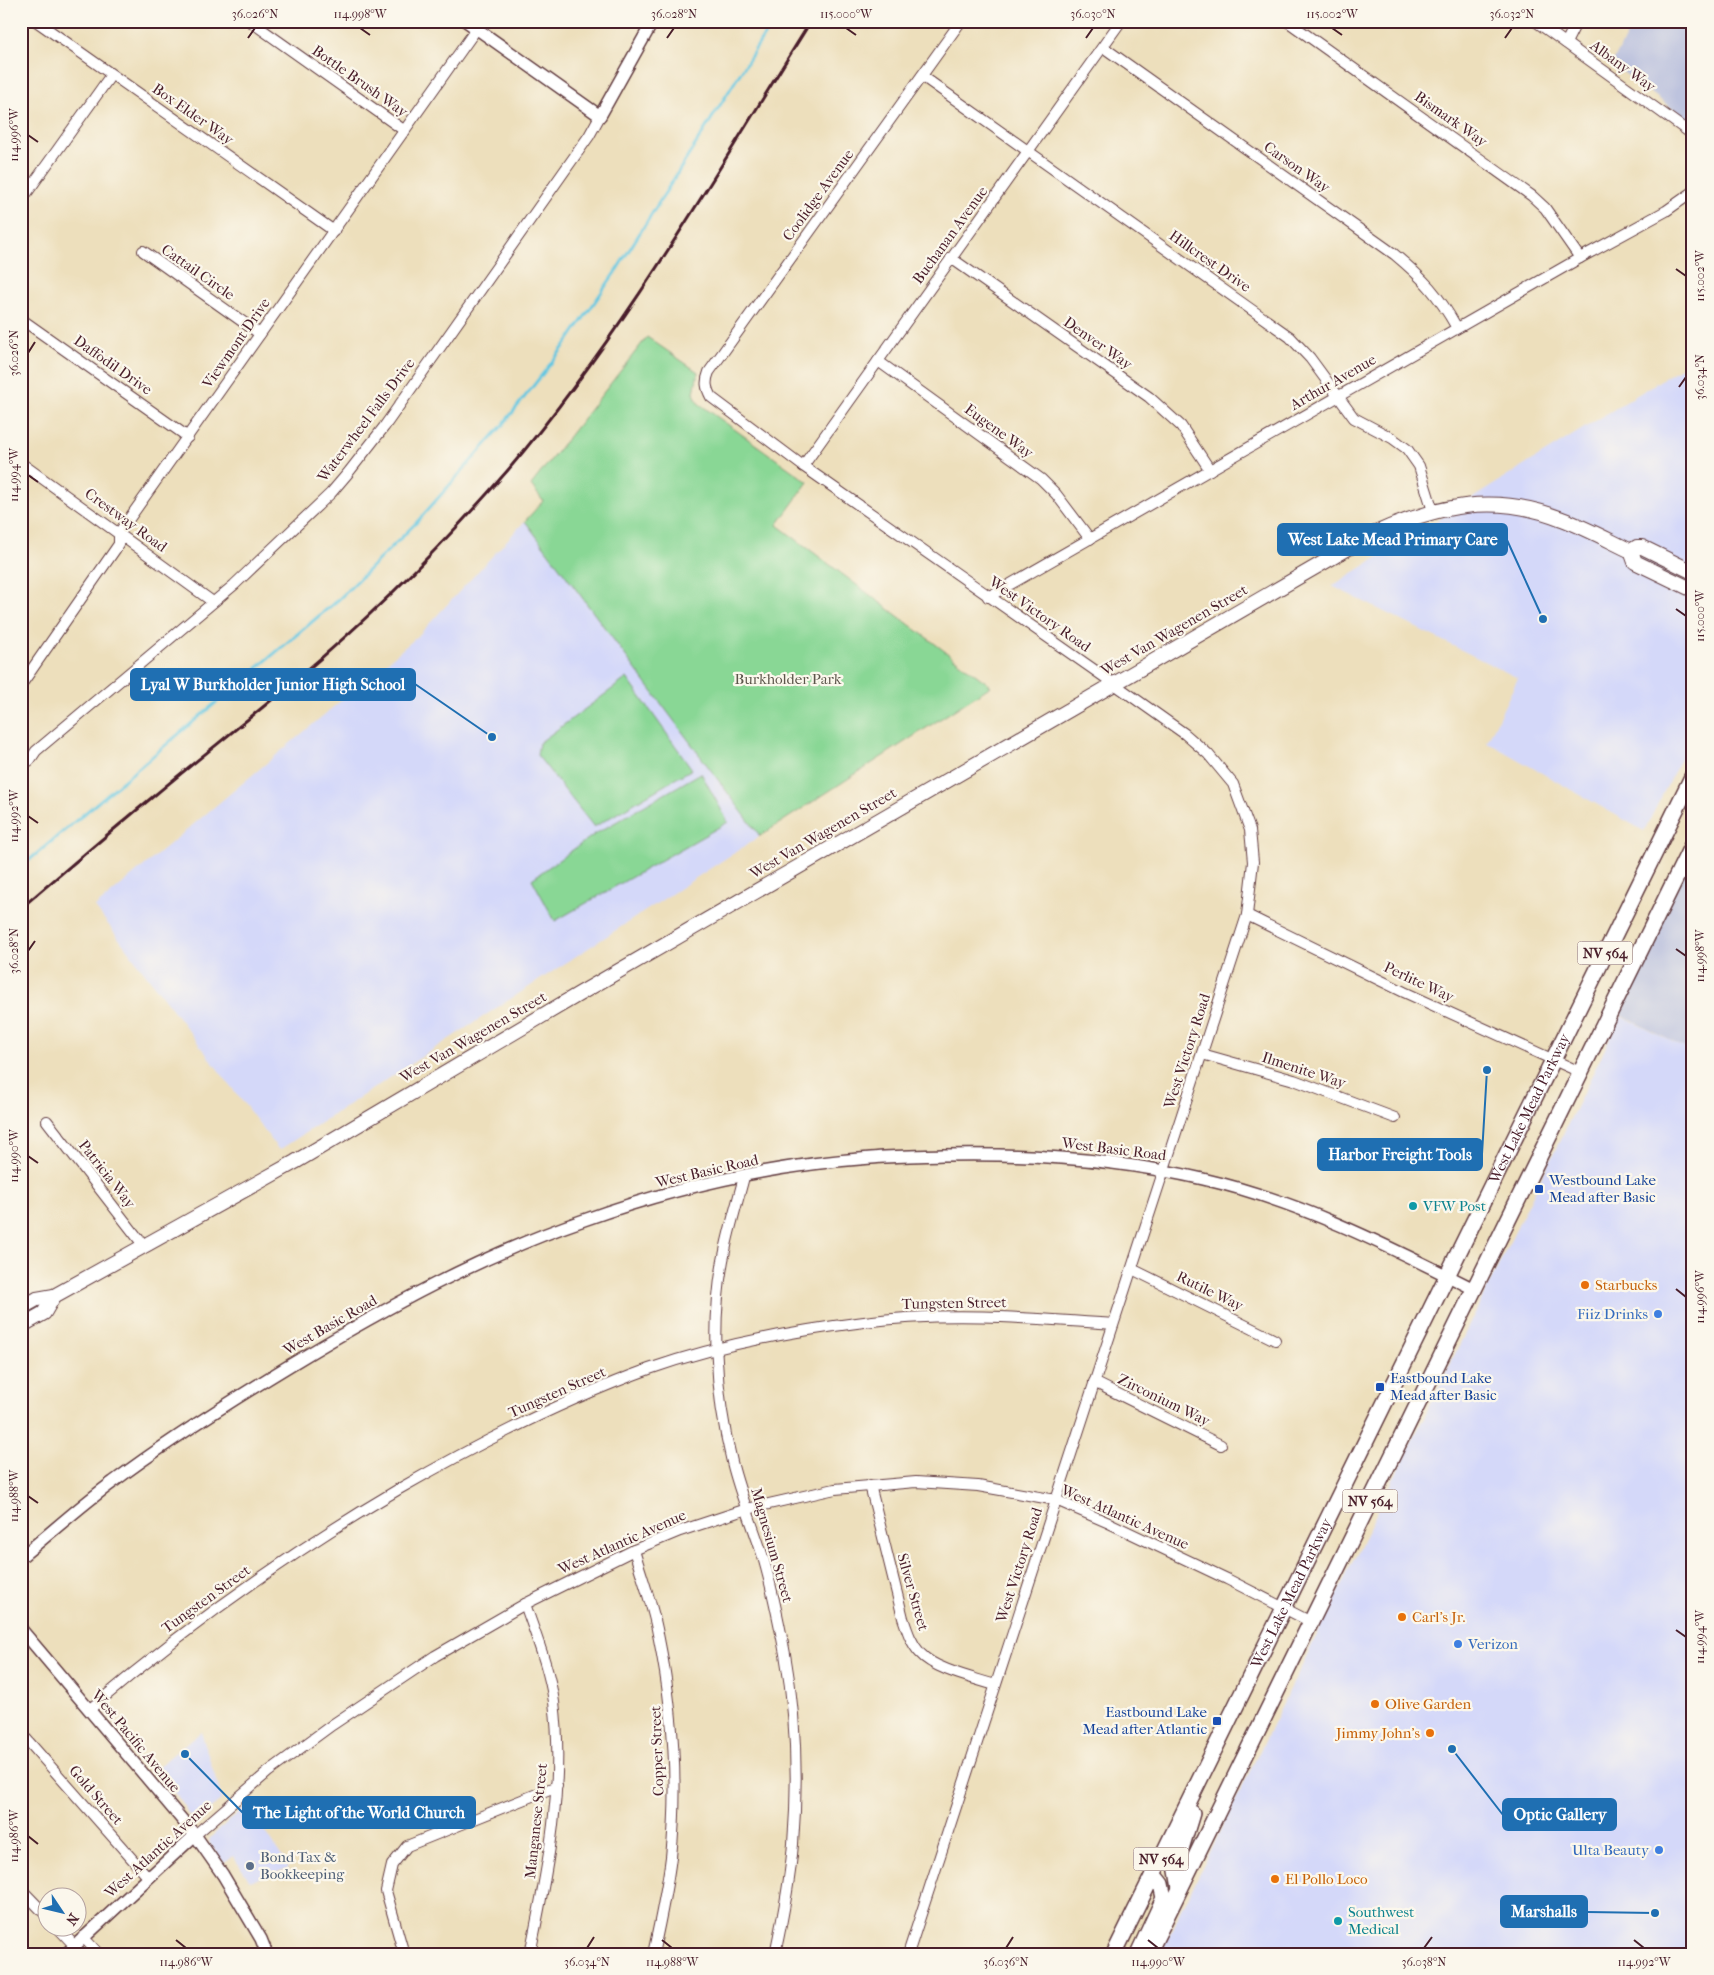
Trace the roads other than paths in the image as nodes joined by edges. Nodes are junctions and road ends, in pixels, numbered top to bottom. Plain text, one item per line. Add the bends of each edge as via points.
1 (36, 21) edge
2 (250, 21) edge
3 (466, 21) edge
4 (653, 21) edge
5 (961, 21) edge
6 (1121, 21) edge
7 (1287, 21) edge
8 (1535, 21) edge
9 (1577, 21) edge
10 (479, 25) edge
11 (1566, 44) junction
12 (1103, 47) junction
13 (111, 75) junction
14 (922, 76) junction
15 (600, 116) junction
16 (405, 131) junction
17 (1693, 135) edge
18 (1028, 152) junction
19 (1693, 192) edge
20 (21, 201) edge
21 (334, 232) junction
22 (143, 251) dead end
23 (952, 258) junction
24 (1580, 258) junction
25 (21, 319) edge
26 (1457, 328) junction
27 (260, 334) junction
28 (878, 361) junction
29 (706, 388) joint
30 (1339, 397) junction
31 (188, 437) junction
32 (21, 463) edge
33 (802, 466) junction
34 (1210, 470) junction
35 (1433, 511) junction
36 (120, 533) junction
37 (1090, 539) junction
38 (1631, 551) junction
39 (1693, 572) edge
40 (1693, 590) edge
41 (988, 597) junction
42 (213, 602) junction
43 (1113, 683) junction
44 (21, 685) edge
45 (21, 766) edge
46 (1693, 775) edge
47 (1693, 843) edge
48 (1247, 915) junction
49 (1202, 1054) junction
50 (1553, 1059) junction
51 (1580, 1072) junction
52 (1395, 1118) dead end
53 (47, 1121) dead end
54 (1164, 1170) junction
55 (744, 1176) junction
56 (144, 1246) junction
57 (1132, 1269) junction
58 (1447, 1276) junction
59 (1474, 1289) junction
60 (54, 1296) junction
61 (21, 1308) edge
62 (1113, 1324) junction
63 (21, 1326) edge
64 (1275, 1340) dead end
65 (716, 1349) junction
66 (1094, 1382) junction
67 (1221, 1445) dead end
68 (870, 1485) junction
69 (1056, 1500) junction
70 (747, 1509) junction
71 (634, 1550) junction
72 (21, 1557) edge
73 (525, 1604) junction
74 (1284, 1609) junction
75 (1311, 1622) junction
76 (21, 1629) edge
77 (996, 1685) junction
78 (90, 1709) junction
79 (21, 1733) edge
80 (1208, 1764) junction
81 (557, 1786) junction
82 (195, 1835) junction
83 (1153, 1874) junction
84 (148, 1877) junction
85 (1180, 1888) junction
86 (21, 1889) edge
87 (38, 1907) edge
88 (88, 1932) edge
89 (67, 1938) edge
90 (82, 1938) edge
91 (84, 1938) edge
92 (74, 1945) junction
93 (66, 1954) edge
94 (99, 1954) edge
95 (267, 1954) edge
96 (404, 1954) edge
97 (530, 1954) edge
98 (653, 1954) edge
99 (775, 1954) edge
100 (908, 1954) edge
101 (1114, 1954) edge
102 (1138, 1954) edge
103 (1148, 1954) edge

1 - 13 street, Box Elder Way
2 - 16 street, Bottle Brush Way
3 - 10 street
4 - 15 street, Waterwheel Falls Drive
5 - 14 street, Coolidge Avenue
6 - 12 street, Buchanan Avenue
7 - 24 street, Bismark Way via 1532,196 1545,208
8 - 11 street, Albany Way
9 - 11 street
10 - 15 street
10 - 16 street, Viewmont Drive
11 - 17 street, Albany Way
12 - 18 street, Buchanan Avenue
12 - 26 street, Carson Way via 1394,254 1421,276
13 - 20 street
13 - 21 street, Box Elder Way
14 - 18 street, Hillcrest Drive
14 - 29 street, Coolidge Avenue via 709,372
15 - 42 street, Waterwheel Falls Drive via 364,453 299,525
16 - 21 street, Viewmont Drive
18 - 23 street, Buchanan Avenue
18 - 30 street, Hillcrest Drive via 1278,327 1310,358
19 - 24 street, Arthur Avenue via 1666,211
21 - 27 street, Viewmont Drive
22 - 27 street, Cattail Circle
23 - 28 street, Buchanan Avenue
23 - 34 street, Denver Way via 1149,398 1181,426
24 - 26 street, Arthur Avenue
25 - 31 street, Daffodil Drive
26 - 30 street, Arthur Avenue
27 - 31 street, Viewmont Drive
28 - 33 street, Buchanan Avenue
28 - 37 street, Eugene Way via 1041,480 1056,494
29 - 33 street, West Victory Road via 711,397
30 - 34 street, Arthur Avenue
30 - 35 street, Hillcrest Drive via 1354,418 1408,449 1419,466
31 - 36 street, Viewmont Drive
32 - 36 street, Crestway Road
33 - 41 street, West Victory Road
34 - 37 street, Arthur Avenue
35 - 38 main road, West Van Wagenen Street via 1479,504 1527,508 1562,519
35 - 43 main road, West Van Wagenen Street via 1371,535
36 - 42 street, Crestway Road
36 - 44 street, Viewmont Drive via 119,544
37 - 41 street, Arthur Avenue
38 - 39 main road, West Van Wagenen Street via 1642,547
38 - 40 main road, West Van Wagenen Street via 1635,562
41 - 43 street, West Victory Road
42 - 45 street, Waterwheel Falls Drive
43 - 48 street, West Victory Road via 1203,749 1233,784 1250,830 1253,862
43 - 56 main road, West Van Wagenen Street via 295,1162
46 - 50 main road, West Lake Mead Parkway / NV 564
47 - 51 main road, West Lake Mead Parkway / NV 564
48 - 49 street, West Victory Road
48 - 50 street, Perlite Way via 1404,992
49 - 52 street, Ilmenite Way via 1294,1080
49 - 54 street, West Victory Road
50 - 51 street, Perlite Way
50 - 58 main road, West Lake Mead Parkway / NV 564
51 - 59 main road, West Lake Mead Parkway / NV 564
53 - 56 street, Patricia Way
54 - 55 street, West Basic Road via 1074,1157 987,1154 872,1157
54 - 57 street, West Victory Road
54 - 58 street, West Basic Road via 1296,1206
55 - 65 street, Magnesium Street via 725,1247
55 - 72 street, West Basic Road via 683,1190 584,1220 492,1256 413,1296 217,1409 112,1482
56 - 60 main road, West Van Wagenen Street
57 - 62 street, West Victory Road
57 - 64 street, Rutile Way
58 - 59 street, West Basic Road
58 - 74 main road, West Lake Mead Parkway / NV 564
59 - 75 main road, West Lake Mead Parkway / NV 564
60 - 61 main road, West Van Wagenen Street via 37,1299
60 - 63 main road, West Van Wagenen Street via 44,1313
62 - 65 street, Tungsten Street via 1005,1316 866,1321
62 - 66 street, West Victory Road
65 - 70 street, Magnesium Street via 723,1423
65 - 78 street, Tungsten Street via 651,1369 562,1403 455,1457 352,1517 243,1589 128,1676
66 - 67 street, Zirconium Way
66 - 69 street, West Victory Road
68 - 69 street, West Atlantic Avenue via 916,1482 978,1486
68 - 70 street, West Atlantic Avenue
68 - 77 street, Silver Street via 902,1618 919,1652 944,1668
69 - 74 street, West Atlantic Avenue
69 - 77 street, West Victory Road
70 - 71 street, West Atlantic Avenue
70 - 99 street, Magnesium Street via 763,1558 785,1654 795,1768 793,1844
71 - 73 street, West Atlantic Avenue
71 - 98 street, Copper Street via 658,1632 673,1734 674,1818
73 - 81 street, Manganese Street via 544,1658 554,1701
73 - 82 street, West Atlantic Avenue via 436,1656 332,1725 268,1772
74 - 75 street, West Atlantic Avenue
74 - 80 main road, West Lake Mead Parkway / NV 564
75 - 85 main road, West Lake Mead Parkway / NV 564
76 - 78 street, West Pacific Avenue
77 - 100 street, West Victory Road
78 - 82 street, West Pacific Avenue
79 - 84 street, Gold Street
80 - 83 main road, West Lake Mead Parkway / NV 564
80 - 85 main road via 1176,1865
81 - 96 street via 407,1846 392,1865 386,1891
81 - 97 street, Manganese Street via 547,1871
82 - 84 street, West Atlantic Avenue
82 - 95 street, West Pacific Avenue via 228,1883
83 - 101 main road, West Lake Mead Parkway / NV 564
83 - 102 main road via 1161,1884 1164,1898
84 - 88 street, West Atlantic Avenue
85 - 103 main road, West Lake Mead Parkway / NV 564
86 - 87 street
89 - 92 street
90 - 92 street, West Atlantic Avenue
91 - 94 street
92 - 93 street, West Atlantic Avenue

